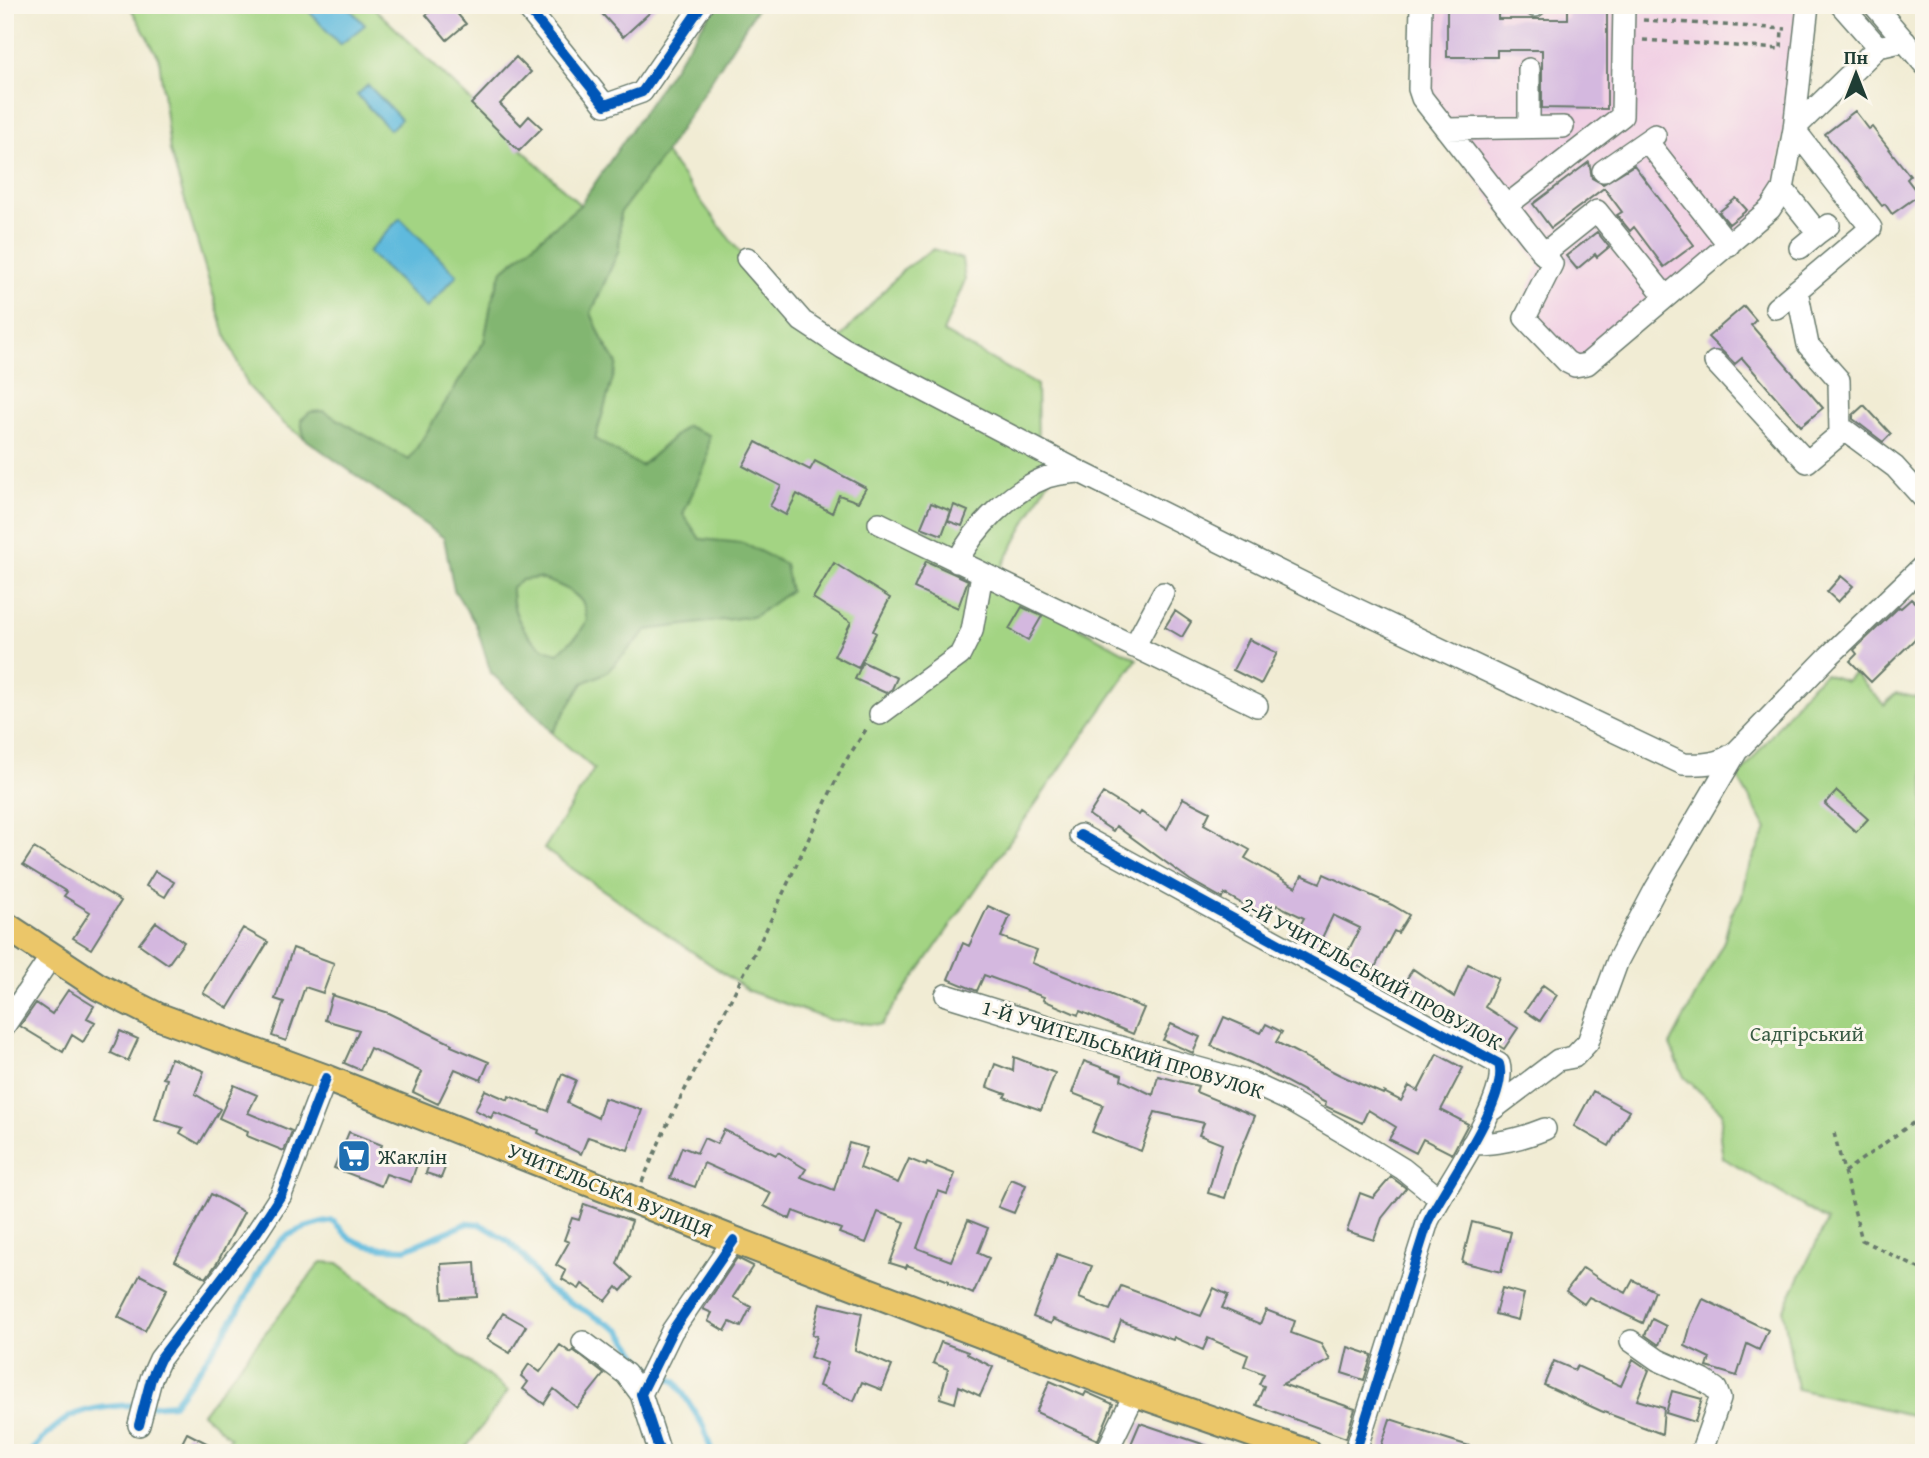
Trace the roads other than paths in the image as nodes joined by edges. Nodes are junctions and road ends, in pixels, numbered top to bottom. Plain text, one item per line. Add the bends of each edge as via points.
1 (525, 5) edge
2 (702, 5) edge
3 (1421, 5) edge
4 (1808, 5) edge
5 (1841, 5) edge
6 (1874, 5) edge
7 (1623, 21) edge
8 (1905, 41) junction
9 (1878, 47) junction
10 (1924, 64) edge
11 (1529, 69) dead end
12 (1529, 127) junction
13 (1563, 127) dead end
14 (1446, 129) junction
15 (1794, 129) junction
16 (1603, 171) dead end
17 (1783, 189) junction
18 (1506, 206) junction
19 (1729, 245) junction
20 (1800, 248) dead end
21 (1544, 254) junction
22 (747, 258) dead end
23 (1797, 290) junction
24 (1666, 297) junction
25 (1776, 308) dead end
26 (1715, 362) dead end
27 (1840, 434) junction
28 (1080, 472) junction
29 (1924, 499) edge
30 (878, 523) dead end
31 (957, 562) junction
32 (1924, 565) edge
33 (982, 574) junction
34 (1163, 593) dead end
35 (1134, 647) junction
36 (1257, 706) dead end
37 (880, 714) road end
38 (1737, 751) junction
39 (1080, 835) dead end
40 (5, 925) edge
41 (52, 955) junction
42 (946, 995) dead end
43 (5, 1025) edge
44 (326, 1078) junction
45 (1488, 1114) junction
46 (1545, 1129) dead end
47 (1472, 1144) junction
48 (1439, 1198) junction
49 (734, 1240) junction
50 (1631, 1340) dead end
51 (583, 1342) dead end
52 (648, 1378) junction
53 (1135, 1393) junction
54 (139, 1425) dead end
55 (660, 1453) edge
56 (1106, 1453) edge
57 (1308, 1453) edge
58 (1355, 1453) edge
59 (1701, 1453) edge

1 - 2 street via 605,105 642,92
3 - 14 street via 1419,89
4 - 15 street
5 - 9 street
6 - 8 street
7 - 18 street via 1622,116
8 - 9 street
8 - 10 street
9 - 15 street
11 - 12 street
12 - 13 street
12 - 14 street
14 - 18 street
15 - 17 street
15 - 23 street via 1871,228
16 - 19 street via 1651,138 1694,212
17 - 19 street via 1770,209
17 - 20 street via 1824,229
18 - 21 street
19 - 24 street via 1699,262
21 - 24 street via 1597,211
21 - 24 street via 1552,264 1525,318 1575,366 1587,364
22 - 28 street via 821,336
23 - 25 street
23 - 27 street via 1801,351 1839,380
26 - 27 street via 1807,462
27 - 29 street via 1845,430 1895,467
28 - 31 street via 1048,477 1000,508 966,545
28 - 38 street via 1669,759 1700,765 1726,759
30 - 31 street
31 - 33 street
32 - 38 street
33 - 35 street
33 - 37 street via 972,631 960,655
34 - 35 street
35 - 36 street
38 - 45 street via 1618,960 1588,1042 1574,1057 1558,1060
39 - 45 street, 2-Й УЧИТЕЛЬСЬКИЙ ПРОВУЛОК via 1500,1064 1500,1087
40 - 41 main road, УЧИТЕЛЬСЬКА ВУЛИЦЯ
41 - 43 street
41 - 44 main road, УЧИТЕЛЬСЬКА ВУЛИЦЯ via 99,987 157,1016
42 - 48 street, 1-Й УЧИТЕЛЬСЬКИЙ ПРОВУЛОК via 1249,1083 1357,1141
44 - 49 main road, УЧИТЕЛЬСЬКА ВУЛИЦЯ
44 - 54 street via 281,1195 160,1359
45 - 47 street, 2-Й УЧИТЕЛЬСЬКИЙ ПРОВУЛОК
46 - 47 street via 1497,1144
47 - 48 street, 2-Й УЧИТЕЛЬСЬКИЙ ПРОВУЛОК
48 - 58 street, 2-Й УЧИТЕЛЬСЬКИЙ ПРОВУЛОК via 1421,1240
49 - 52 street via 672,1331
49 - 53 main road, УЧИТЕЛЬСЬКА ВУЛИЦЯ
50 - 59 street via 1658,1360 1716,1390 1720,1399
51 - 52 street via 626,1374
52 - 55 street
53 - 56 street
53 - 57 main road, УЧИТЕЛЬСЬКА ВУЛИЦЯ

